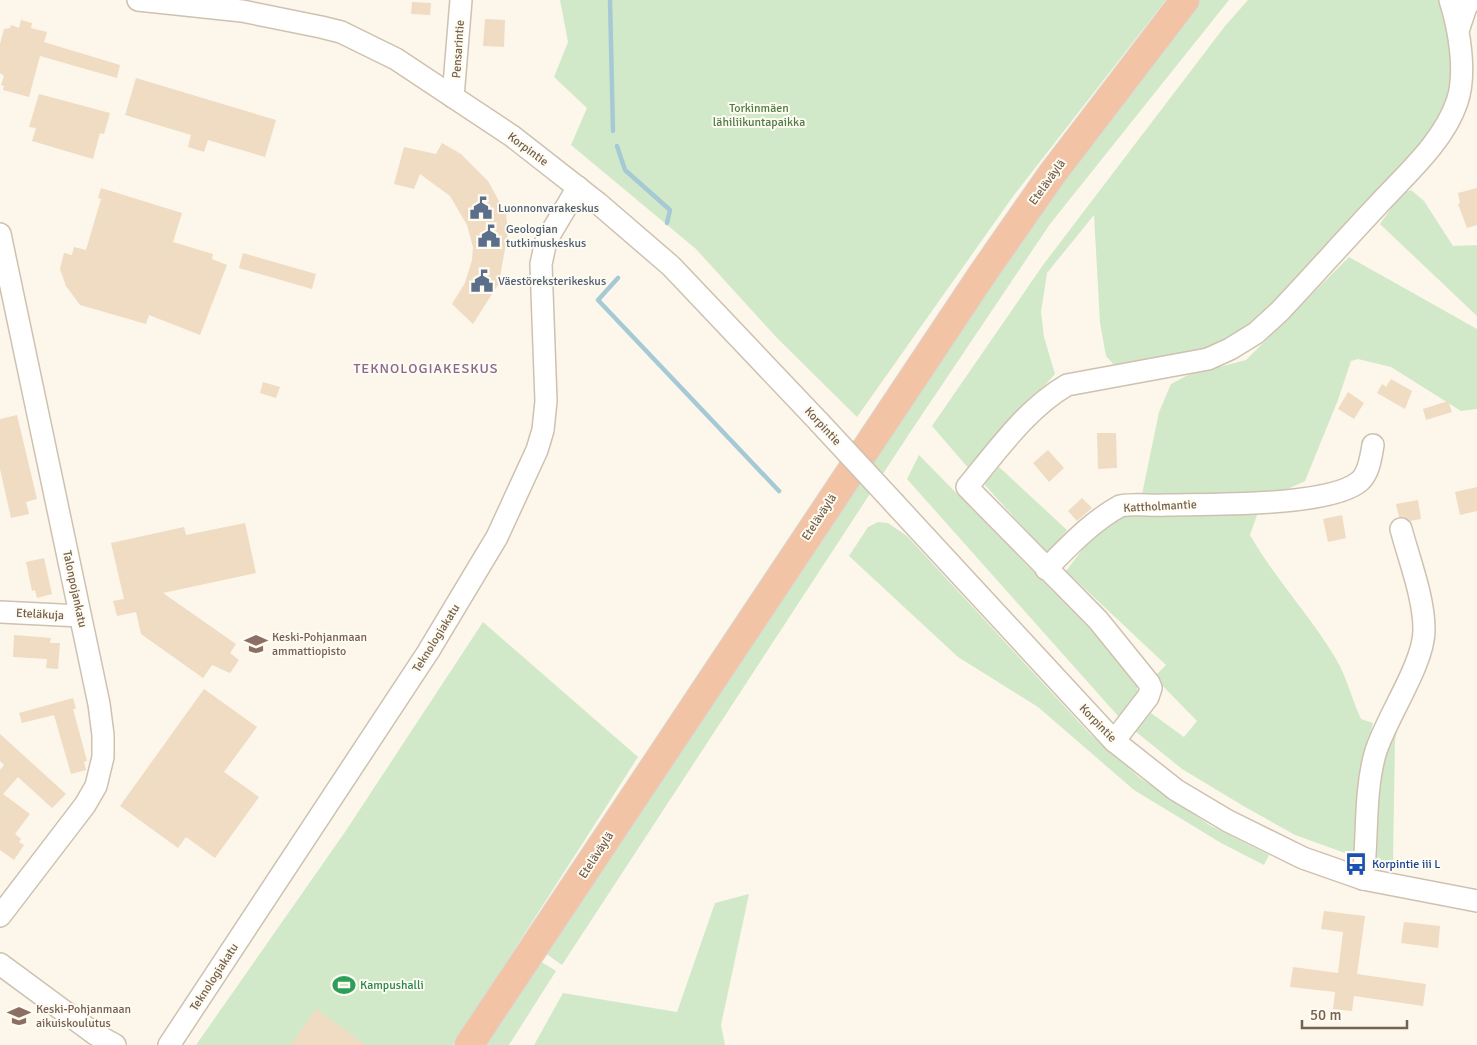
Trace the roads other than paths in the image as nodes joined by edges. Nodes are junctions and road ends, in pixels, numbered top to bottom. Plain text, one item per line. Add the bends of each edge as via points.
1 (138, 0) edge
2 (461, 0) edge
3 (1184, 0) edge
4 (1450, 0) edge
5 (1471, 0) edge
6 (169, 2) edge
7 (1459, 28) junction
8 (453, 97) junction
9 (578, 187) junction
10 (0, 234) edge
11 (1373, 445) dead end
12 (1401, 529) dead end
13 (1046, 569) junction
14 (0, 612) edge
15 (80, 616) junction
16 (1114, 740) junction
17 (1363, 879) junction
18 (1477, 901) edge
19 (0, 916) edge
20 (0, 964) edge
21 (115, 1045) edge
22 (169, 1045) edge
23 (469, 1045) edge

1 - 6 street, Korpintie
2 - 8 street, Pensarintie
3 - 23 highway, Eteläväylä via 1052,174 975,284
4 - 7 street
5 - 7 street
6 - 8 street, Korpintie via 276,17 341,32 396,59
7 - 13 street via 1458,100 1439,137 1256,333 1208,359 1067,385 1049,395 1026,418 967,487
8 - 9 street, Korpintie via 512,136
9 - 16 street, Korpintie, bridge via 671,266
9 - 22 street, Teknologiakatu via 546,241 541,264 546,401 543,430 497,537 428,652
10 - 15 street, Talonpojankatu
11 - 13 street, Kattholmantie via 1362,479 1342,490 1279,502 1120,506 1085,530
12 - 17 street via 1424,630 1420,650 1376,752 1371,774
13 - 16 street via 1098,620 1151,688 1148,697
14 - 15 street, Eteläkuja
15 - 19 street, Talonpojankatu via 104,735 100,773 85,805
16 - 17 street, Korpintie via 1176,790 1228,821 1303,858
17 - 18 street, Korpintie
20 - 21 street via 95,1034

